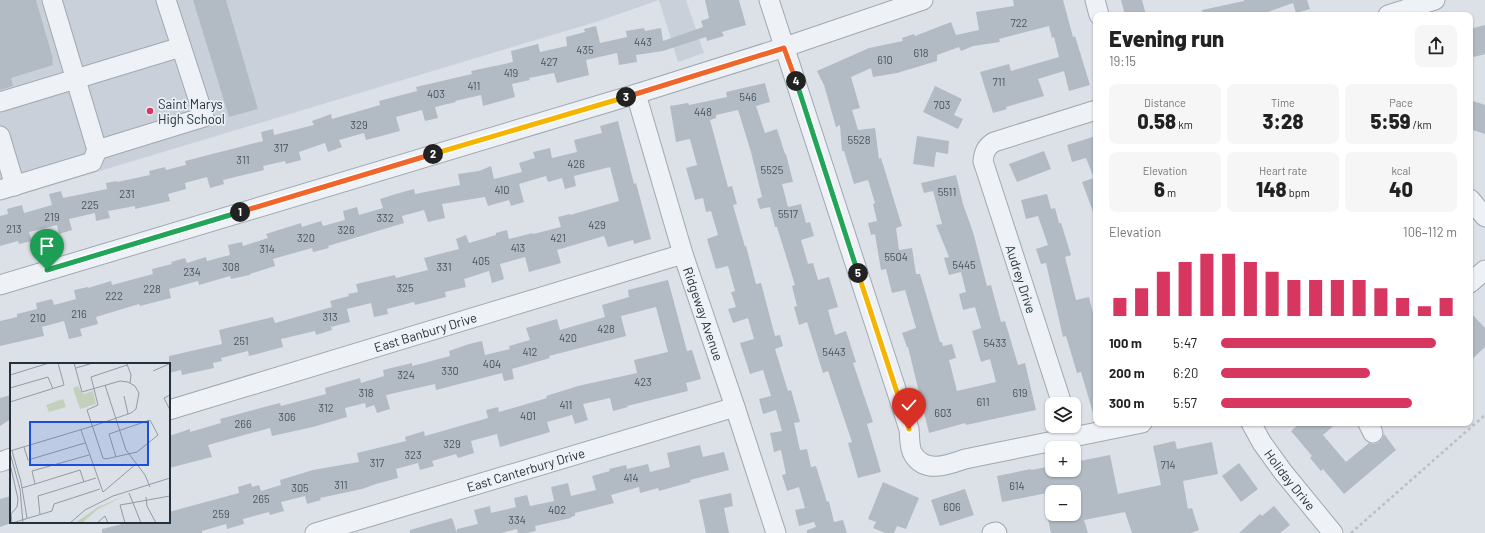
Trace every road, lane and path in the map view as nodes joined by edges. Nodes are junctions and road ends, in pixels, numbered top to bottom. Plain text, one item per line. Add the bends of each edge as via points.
1 (52, 0) edge
2 (166, 0) edge
3 (769, 0) edge
4 (922, 0) edge
5 (1095, 0) edge
6 (1435, 0) edge
7 (1099, 12) edge
8 (1397, 12) edge
9 (181, 47) junction
10 (784, 48) junction
11 (76, 80) junction
12 (636, 94) junction
13 (0, 102) edge
14 (1093, 111) edge
15 (0, 136) edge
16 (97, 150) junction
17 (8, 188) edge
18 (1473, 203) edge
19 (1485, 217) edge
20 (683, 254) junction
21 (1485, 270) edge
22 (1473, 281) edge
23 (0, 285) edge
24 (1060, 397) edge
25 (735, 407) junction
26 (170, 410) edge
27 (1485, 414) edge
28 (1473, 425) edge
29 (1115, 426) edge
30 (1253, 426) edge
31 (1471, 426) edge
32 (1081, 430) edge
33 (1062, 433) edge
34 (10, 458) edge
35 (0, 462) edge
36 (1327, 531) edge
37 (316, 533) edge
38 (776, 533) edge
39 (992, 533) edge
40 (997, 533) edge
41 (1351, 533) edge

1 - 11 street
2 - 9 street
3 - 10 street
4 - 10 street
5 - 7 street
6 - 8 street
9 - 11 street
9 - 16 street via 204,117
10 - 12 street
10 - 33 street via 909,429 913,454 922,462 936,467
11 - 13 street
11 - 16 street
12 - 20 street, Ridgeway Avenue
12 - 23 street
14 - 24 street, Audrey Drive via 994,142 988,146 983,161
15 - 17 street
16 - 17 street via 92,162
18 - 19 street
20 - 25 street, Ridgeway Avenue
20 - 26 street, East Banbury Drive
21 - 22 street
25 - 37 street, East Canterbury Drive
25 - 38 street, Ridgeway Avenue
27 - 28 path
29 - 32 street
30 - 36 street, Holiday Drive via 1262,443
31 - 41 path
34 - 35 street
39 - 40 street

